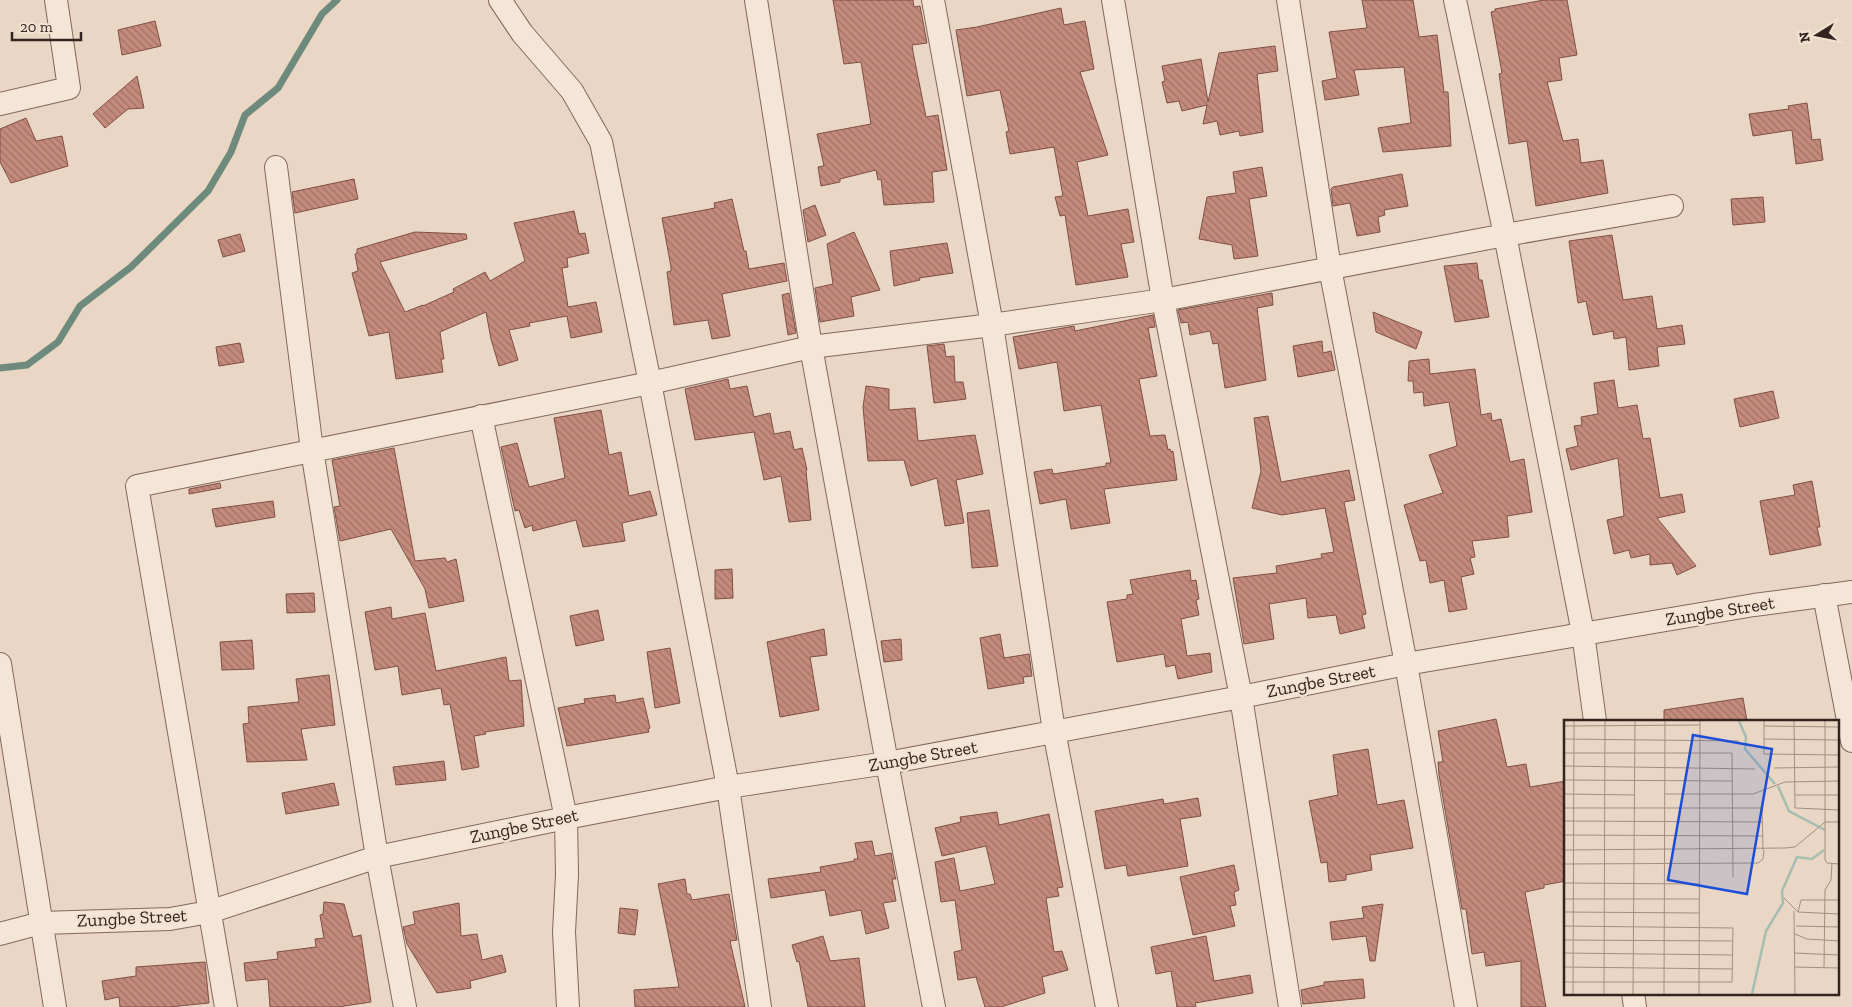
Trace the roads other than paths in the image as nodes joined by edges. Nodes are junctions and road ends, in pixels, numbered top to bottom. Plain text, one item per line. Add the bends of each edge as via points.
1 (56, 0) edge
2 (500, 0) edge
3 (756, 0) edge
4 (933, 0) edge
5 (1113, 0) edge
6 (1288, 0) edge
7 (1455, 0) edge
8 (0, 104) edge
9 (276, 167) dead end
10 (1672, 206) dead end
11 (1505, 235) junction
12 (1330, 268) junction
13 (1163, 300) junction
14 (992, 325) junction
15 (811, 347) junction
16 (650, 382) junction
17 (480, 416) junction
18 (312, 450) junction
19 (1852, 592) edge
20 (1824, 595) junction
21 (1583, 634) junction
22 (0, 664) edge
23 (1406, 664) junction
24 (1241, 697) junction
25 (1595, 720) edge
26 (1054, 731) junction
27 (1852, 742) edge
28 (888, 763) junction
29 (728, 787) junction
30 (566, 818) junction
31 (377, 857) junction
32 (209, 912) junction
33 (41, 923) junction
34 (0, 934) edge
35 (1633, 994) edge
36 (55, 1007) edge
37 (226, 1007) edge
38 (405, 1007) edge
39 (568, 1007) edge
40 (760, 1007) edge
41 (934, 1007) edge
42 (1107, 1007) edge
43 (1290, 1007) edge
44 (1466, 1007) edge
45 (1635, 1007) edge

1 - 8 street via 70,88
2 - 16 street via 522,33 572,91 601,142
3 - 15 street
4 - 14 street
5 - 13 street
6 - 12 street
7 - 11 street
9 - 18 street
10 - 11 street
11 - 12 street
11 - 21 street
12 - 13 street
12 - 23 street
13 - 14 street
13 - 24 street
14 - 15 street
14 - 26 street
15 - 16 street
15 - 28 street
16 - 17 street
16 - 29 street
17 - 18 street
17 - 30 street
18 - 31 street
18 - 32 street via 137,486
19 - 20 street, Zungbe Street
20 - 21 street, Zungbe Street
20 - 27 street
21 - 23 street, Zungbe Street
21 - 25 street
22 - 33 street
23 - 24 street, Zungbe Street
23 - 44 street
24 - 26 street, Zungbe Street
24 - 43 street
26 - 28 street, Zungbe Street
26 - 42 street
28 - 29 street, Zungbe Street
28 - 41 street
29 - 30 street, Zungbe Street
29 - 40 street
30 - 31 street, Zungbe Street
30 - 39 street via 564,932
31 - 32 street, Zungbe Street
31 - 38 street
32 - 33 street, Zungbe Street via 170,919
32 - 37 street
33 - 34 street, Zungbe Street
33 - 36 street
35 - 45 street

